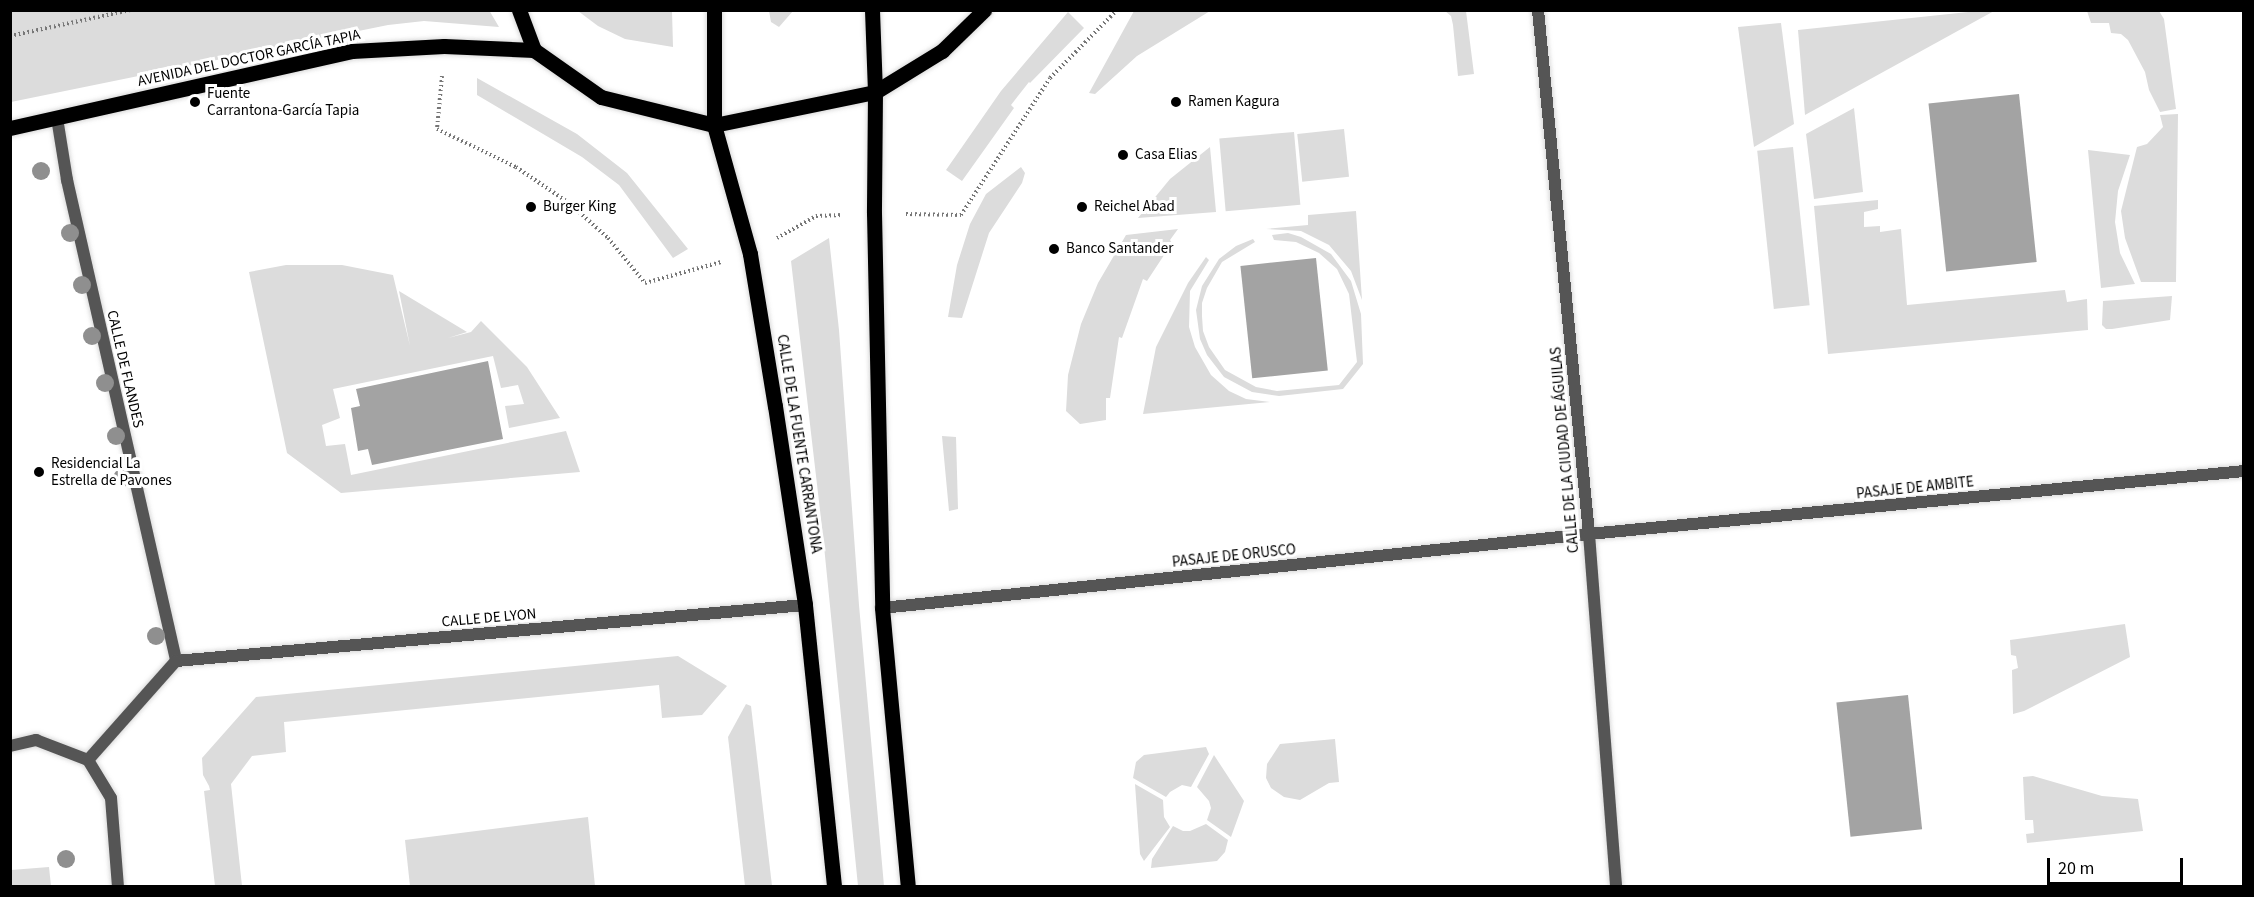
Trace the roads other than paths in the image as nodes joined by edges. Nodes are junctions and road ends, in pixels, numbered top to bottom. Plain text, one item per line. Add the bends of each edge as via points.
1 (519, 10) edge
2 (714, 10) edge
3 (872, 10) edge
4 (984, 10) edge
5 (1538, 10) edge
6 (534, 50) junction
7 (875, 92) junction
8 (57, 118) junction
9 (714, 125) junction
10 (10, 128) edge
11 (2244, 471) edge
12 (1589, 534) junction
13 (805, 605) junction
14 (882, 608) junction
15 (176, 661) junction
16 (10, 746) edge
17 (88, 760) junction
18 (118, 886) edge
19 (834, 886) edge
20 (908, 886) edge
21 (1616, 886) edge

1 - 6 main road
2 - 9 main road, CALLE DE LA FUENTE CARRANTONA
3 - 7 main road
4 - 7 main road via 942,51
5 - 12 street, CALLE DE LA CIUDAD DE ÁGUILAS
6 - 8 main road, AVENIDA DEL DOCTOR GARCÍA TAPIA via 444,46 352,51
6 - 9 main road via 601,97
7 - 9 main road
7 - 14 main road
8 - 10 main road, AVENIDA DEL DOCTOR GARCÍA TAPIA
8 - 15 street, CALLE DE FLANDES via 67,180
9 - 13 main road, CALLE DE LA FUENTE CARRANTONA via 750,254
11 - 12 street, PASAJE DE AMBITE
12 - 14 street, PASAJE DE ORUSCO
12 - 21 street, CALLE DE LA CIUDAD DE ÁGUILAS
13 - 15 street, CALLE DE LYON
13 - 19 main road, CALLE DE LA FUENTE CARRANTONA
14 - 20 main road
15 - 17 street
16 - 17 street via 36,740
17 - 18 street via 111,798

